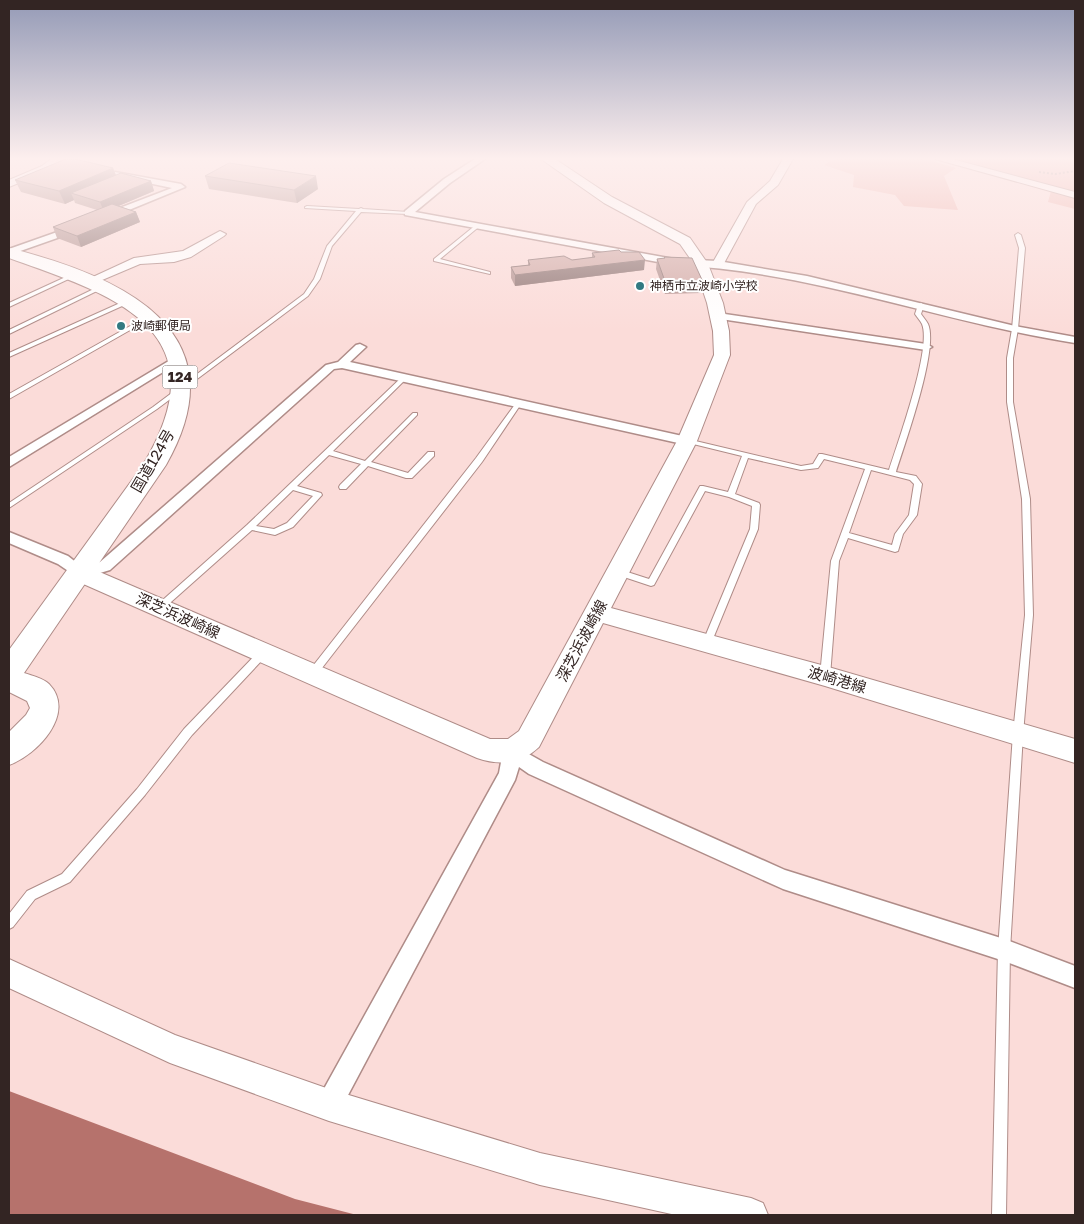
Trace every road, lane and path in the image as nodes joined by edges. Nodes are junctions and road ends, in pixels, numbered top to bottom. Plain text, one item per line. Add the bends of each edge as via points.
1 (106, 216) edge
2 (356, 216) edge
3 (426, 216) edge
4 (638, 216) edge
5 (742, 216) edge
6 (479, 225) junction
7 (220, 234) dead end
8 (1018, 235) dead end
9 (9, 253) edge
10 (709, 264) junction
11 (488, 273) dead end
12 (87, 282) junction
13 (130, 301) junction
14 (9, 305) edge
15 (921, 305) junction
16 (718, 316) junction
17 (150, 317) junction
18 (1015, 328) junction
19 (9, 332) edge
20 (1075, 340) edge
21 (926, 346) junction
22 (360, 347) dead end
23 (10, 353) edge
24 (177, 359) junction
25 (342, 364) junction
26 (405, 377) junction
27 (180, 388) junction
28 (9, 397) edge
29 (518, 404) junction
30 (414, 414) dead end
31 (687, 441) junction
32 (328, 452) junction
33 (431, 454) dead end
34 (745, 456) junction
35 (9, 463) edge
36 (366, 464) junction
37 (869, 467) junction
38 (892, 472) junction
39 (291, 487) junction
40 (343, 487) dead end
41 (731, 495) junction
42 (9, 506) edge
43 (250, 527) junction
44 (845, 534) junction
45 (9, 537) edge
46 (618, 572) junction
47 (80, 573) junction
48 (159, 608) junction
49 (598, 612) junction
50 (707, 644) junction
51 (17, 650) edge
52 (263, 653) junction
53 (9, 672) edge
54 (311, 674) junction
55 (825, 676) junction
56 (9, 679) edge
57 (1018, 734) junction
58 (9, 751) edge
59 (1075, 751) edge
60 (511, 752) junction
61 (9, 923) edge
62 (1004, 950) junction
63 (9, 974) edge
64 (1075, 976) edge
65 (329, 1105) junction
66 (751, 1215) edge
67 (999, 1215) edge

1 - 9 street
2 - 27 lane via 330,246 317,279 306,295
3 - 6 street
4 - 10 main road, 深芝浜波崎線 via 685,241
5 - 10 street
6 - 10 street via 674,262
6 - 11 lane via 436,260
7 - 12 street via 187,254 138,261
8 - 18 lane via 1022,248
9 - 12 highway, 国道124号 / 124
10 - 15 street via 807,279
10 - 16 main road, 深芝浜波崎線
12 - 13 highway, 国道124号 / 124
12 - 14 lane
12 - 19 lane
13 - 17 highway, 国道124号 / 124
13 - 23 lane
15 - 18 street
15 - 21 lane via 918,314 925,325
16 - 21 street
16 - 31 main road, 深芝浜波崎線 via 722,355
17 - 24 highway, 国道124号 / 124 via 172,344
17 - 28 lane
18 - 20 street
18 - 57 lane via 1010,358 1010,402 1026,499 1028,616
21 - 38 lane via 918,386
22 - 25 street
24 - 27 highway, 国道124号 / 124
24 - 35 street
25 - 26 street
25 - 47 street via 330,367 106,566
26 - 29 street
26 - 32 lane
27 - 42 lane
27 - 47 highway, 国道124号 / 124 via 175,421 160,453
29 - 31 street
29 - 54 lane via 479,460
30 - 36 lane
31 - 34 lane
31 - 46 main road, 深芝浜波崎線
32 - 36 lane
32 - 39 lane
33 - 36 lane via 409,476
34 - 37 lane via 801,468 815,466 822,456
34 - 41 lane
36 - 40 lane
37 - 38 lane
37 - 44 lane
38 - 44 lane via 913,478 918,484 913,515 899,534 895,549
39 - 43 lane
39 - 43 lane via 318,495 290,525 275,532
41 - 46 lane via 703,488 651,583
41 - 50 lane via 756,506 754,529
43 - 48 lane
44 - 55 lane via 835,561
45 - 47 street via 63,560
46 - 49 main road, 深芝浜波崎線
47 - 48 main road, 深芝浜波崎線
47 - 51 highway, 国道124号 / 124
48 - 52 main road, 深芝浜波崎線
49 - 50 main road, 波崎港線
49 - 60 main road, 深芝浜波崎線 via 528,739
50 - 55 main road, 波崎港線
51 - 53 highway, 国道124号 / 124
52 - 54 main road, 深芝浜波崎線
52 - 61 lane via 188,732 66,878 31,895
54 - 60 main road, 深芝浜波崎線 via 487,750
55 - 57 main road, 波崎港線
56 - 58 highway via 38,691 44,700 44,712 38,725
57 - 59 main road, 波崎港線
57 - 62 lane
60 - 62 street via 536,768 783,879
60 - 65 street via 508,774
62 - 64 street
62 - 67 lane
63 - 65 street via 170,1048
65 - 66 street via 540,1168

